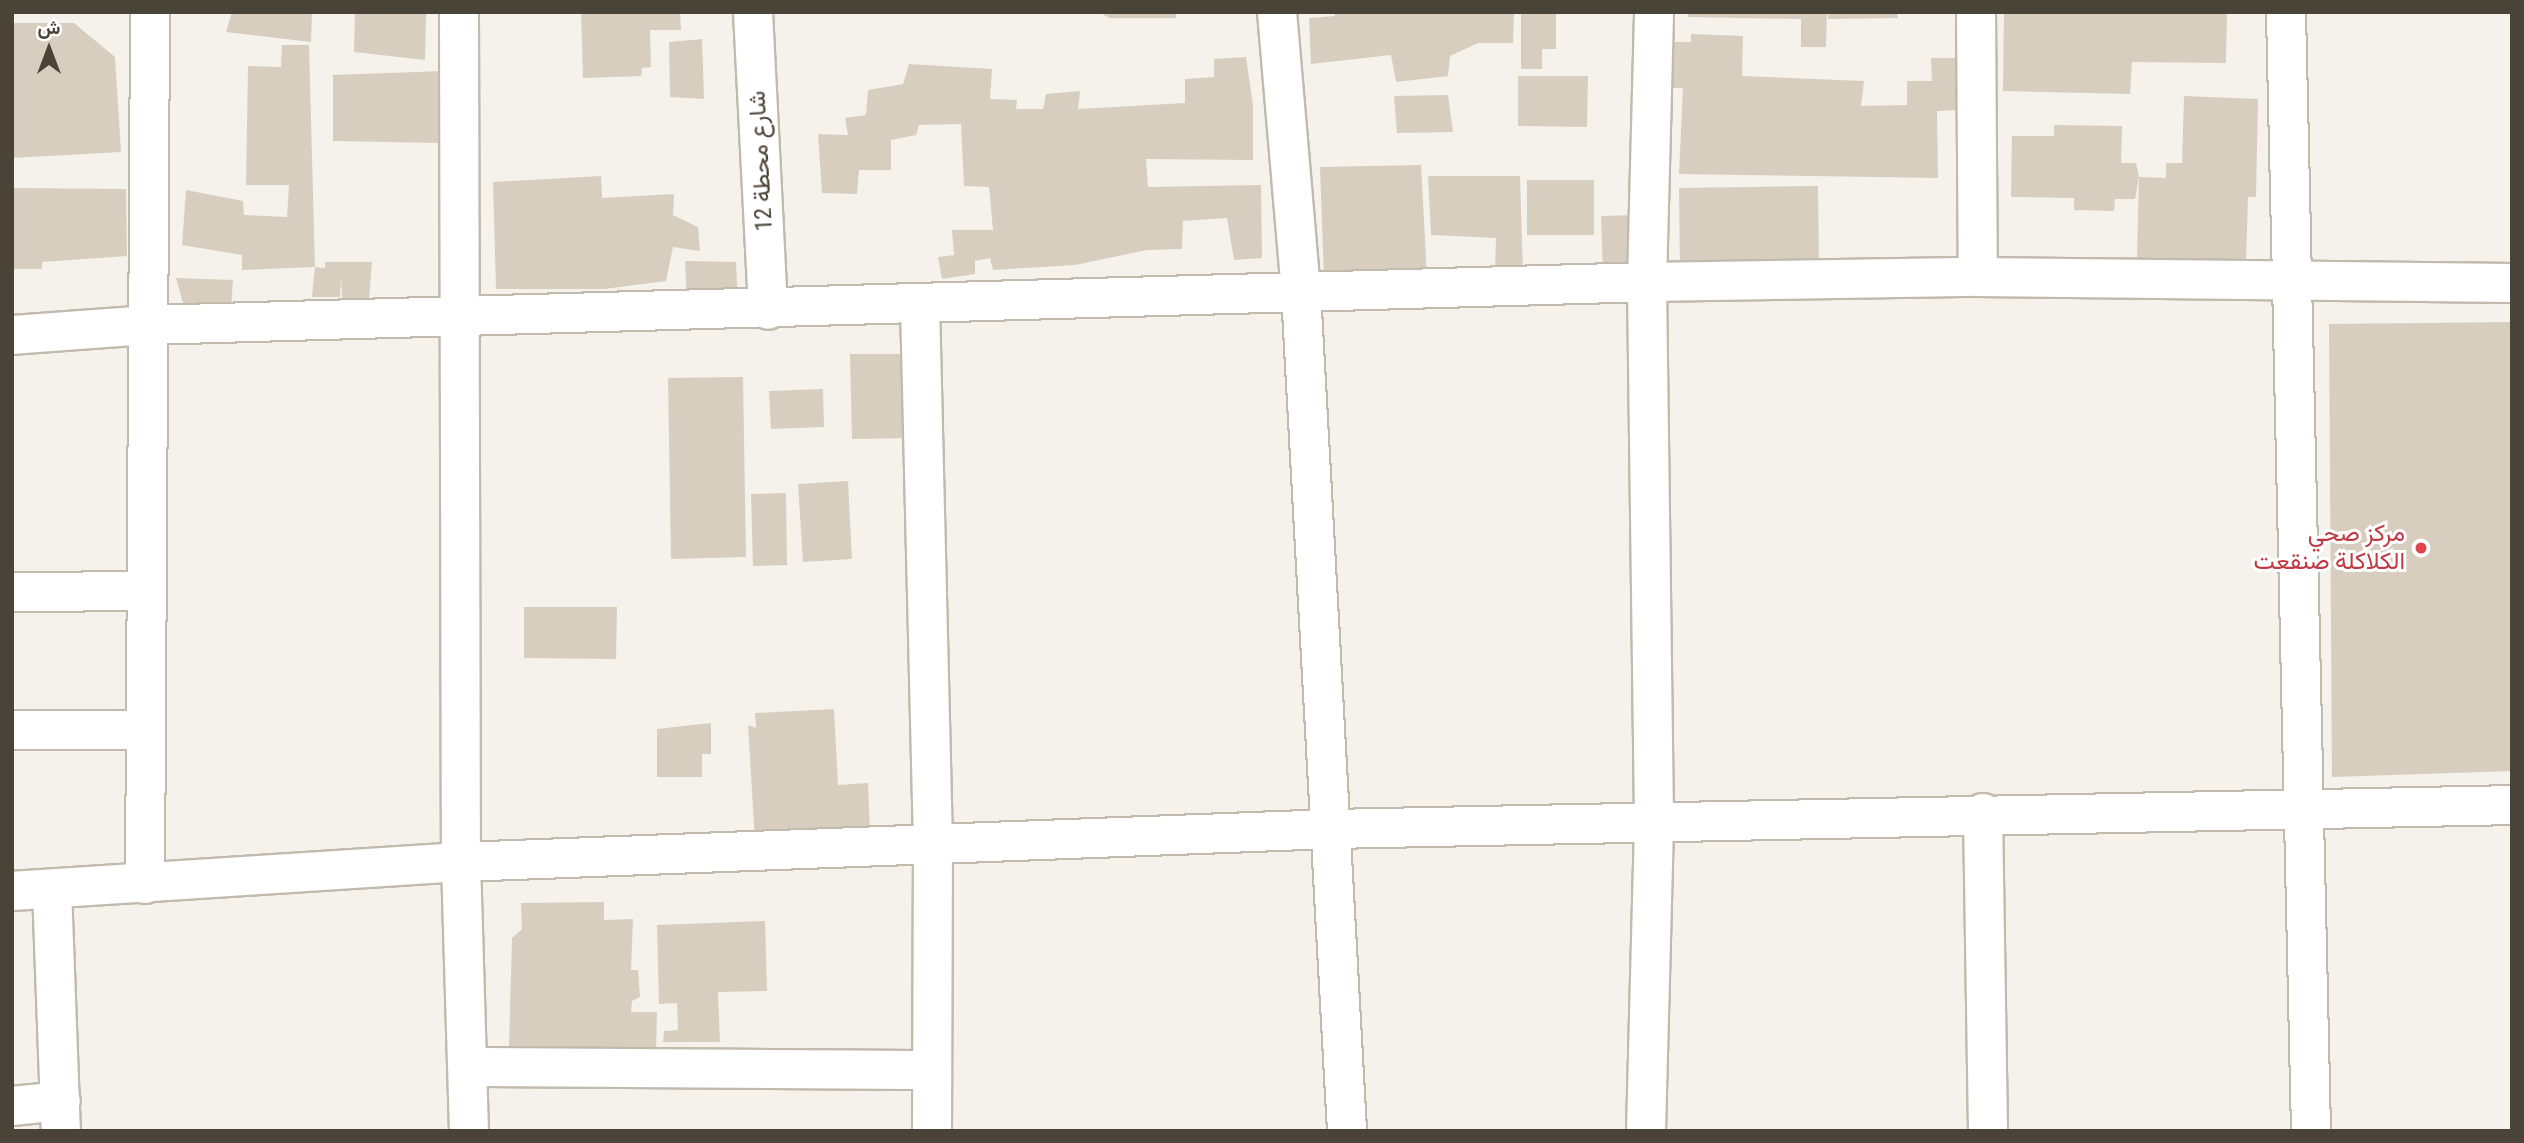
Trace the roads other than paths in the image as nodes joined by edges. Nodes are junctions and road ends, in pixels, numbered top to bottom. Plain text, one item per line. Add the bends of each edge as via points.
1 (150, 12) edge
2 (459, 12) edge
3 (753, 12) edge
4 (1277, 12) edge
5 (1654, 12) edge
6 (1976, 12) edge
7 (2286, 12) edge
8 (1978, 277) junction
9 (2293, 279) junction
10 (1647, 282) junction
11 (2512, 284) edge
12 (1301, 292) junction
13 (920, 304) junction
14 (768, 310) junction
15 (459, 319) junction
16 (148, 325) junction
17 (12, 335) edge
18 (147, 591) junction
19 (12, 592) edge
20 (12, 730) edge
21 (146, 730) junction
22 (2512, 805) edge
23 (2307, 810) junction
24 (1983, 813) junction
25 (1654, 819) junction
26 (1331, 829) junction
27 (933, 844) junction
28 (461, 862) junction
29 (145, 884) junction
30 (52, 889) junction
31 (12, 891) edge
32 (468, 1067) junction
33 (932, 1070) junction
34 (12, 1106) edge
35 (61, 1116) edge
36 (469, 1131) edge
37 (932, 1131) edge
38 (1347, 1131) edge
39 (1646, 1131) edge
40 (1989, 1131) edge
41 (2311, 1131) edge

1 - 16 street
2 - 15 street
3 - 14 street, شارع محطة 12
4 - 12 street
5 - 10 street
6 - 8 street
7 - 9 street
8 - 9 street
8 - 10 street
9 - 11 street
9 - 23 street
10 - 12 street
10 - 25 street
12 - 13 street
12 - 26 street
13 - 14 street
13 - 27 street
14 - 15 street
15 - 16 street
15 - 28 street
16 - 17 street
16 - 18 street
18 - 19 street
18 - 21 street
20 - 21 street
21 - 29 street
22 - 23 street
23 - 24 street
23 - 41 street
24 - 25 street
24 - 40 street
25 - 26 street
25 - 39 street
26 - 27 street
26 - 38 street
27 - 28 street
27 - 33 street
28 - 29 street
28 - 32 street
29 - 30 street
30 - 31 street
30 - 35 street
32 - 33 street
32 - 36 street
33 - 37 street
34 - 35 street

